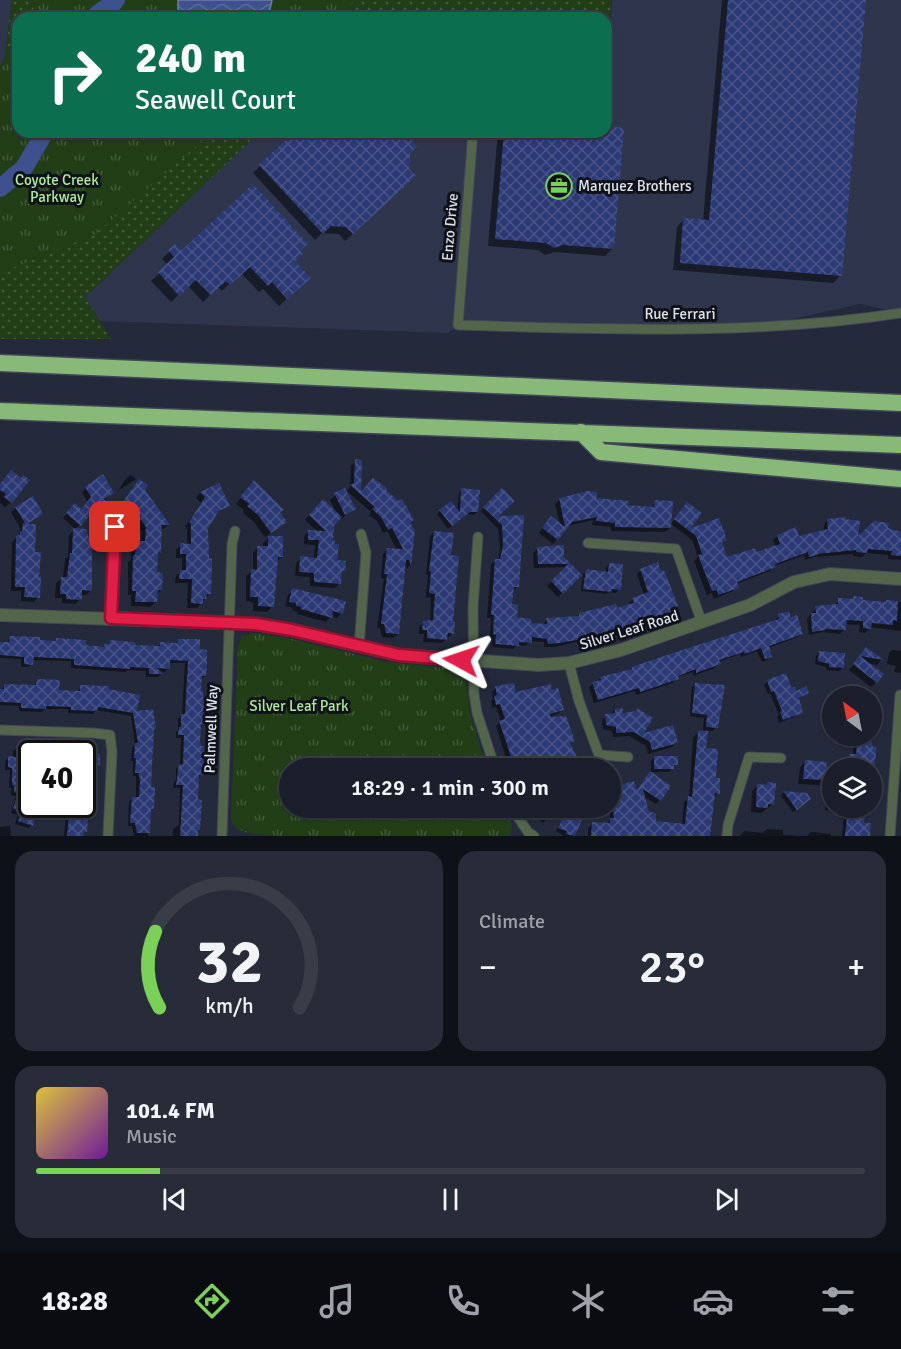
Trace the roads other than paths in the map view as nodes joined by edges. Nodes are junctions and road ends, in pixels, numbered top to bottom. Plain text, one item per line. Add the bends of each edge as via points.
1 (473, 138) edge
2 (901, 313) edge
3 (458, 325) joint
4 (0, 363) edge
5 (901, 403) edge
6 (0, 411) edge
7 (580, 432) junction
8 (901, 445) edge
9 (901, 479) edge
10 (115, 527) dead end
11 (235, 531) dead end
12 (361, 534) dead end
13 (478, 537) dead end
14 (588, 543) dead end
15 (901, 579) edge
16 (0, 615) edge
17 (111, 618) junction
18 (230, 622) junction
19 (702, 622) junction
20 (359, 647) junction
21 (474, 661) junction
22 (569, 663) junction
23 (900, 695) edge
24 (0, 730) edge
25 (628, 757) dead end
26 (492, 758) edge
27 (781, 758) dead end
28 (518, 818) edge
29 (529, 835) edge
30 (108, 836) edge
31 (222, 836) edge
32 (727, 836) edge
33 (890, 836) edge

1 - 3 street, Enzo Drive
2 - 3 street, Rue Ferrari via 813,324 718,329
4 - 5 highway
6 - 7 highway
7 - 8 highway
7 - 9 highway via 601,452
10 - 17 street
11 - 18 street, Palmwell Way
12 - 20 street via 366,553
13 - 21 street
14 - 19 street via 676,549
15 - 19 street, Silver Leaf Road via 830,574 794,582 750,605
16 - 17 street, Silver Leaf Road
17 - 18 street, Silver Leaf Road
18 - 20 street, Silver Leaf Road via 292,630
18 - 31 street, Palmwell Way
19 - 22 street, Silver Leaf Road
20 - 21 street, Silver Leaf Road via 399,655
21 - 22 street, Silver Leaf Road
21 - 26 street via 477,713
22 - 25 street via 599,755
23 - 33 street
24 - 30 street via 111,735
27 - 32 street via 749,757
28 - 29 street

